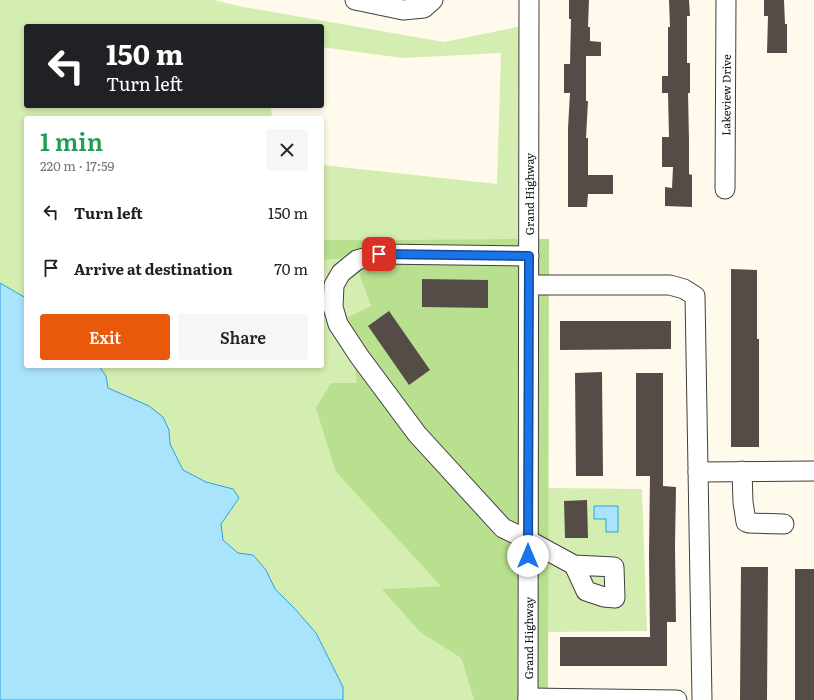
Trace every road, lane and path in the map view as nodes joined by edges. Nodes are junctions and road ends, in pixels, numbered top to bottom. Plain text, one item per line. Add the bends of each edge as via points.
1 (355, 0) edge
2 (433, 0) edge
3 (529, 0) edge
4 (726, 0) edge
5 (725, 189) dead end
6 (529, 256) junction
7 (529, 285) junction
8 (742, 471) junction
9 (814, 471) edge
10 (698, 472) junction
11 (784, 524) dead end
12 (528, 540) junction
13 (574, 565) dead end
14 (528, 699) edge
15 (677, 700) edge
16 (702, 700) edge

1 - 2 street via 403,10 424,8
3 - 6 street, Grand Highway
4 - 5 street, Lakeview Drive
6 - 7 street, Grand Highway
6 - 12 street via 379,254 357,260 341,273 334,285 333,307 338,324 359,356 417,434 502,528
7 - 10 street via 670,285 695,296
7 - 12 street, Grand Highway
8 - 9 street
8 - 10 street
8 - 11 street via 746,522
10 - 16 street
12 - 13 street
12 - 14 street, Grand Highway
14 - 15 street

